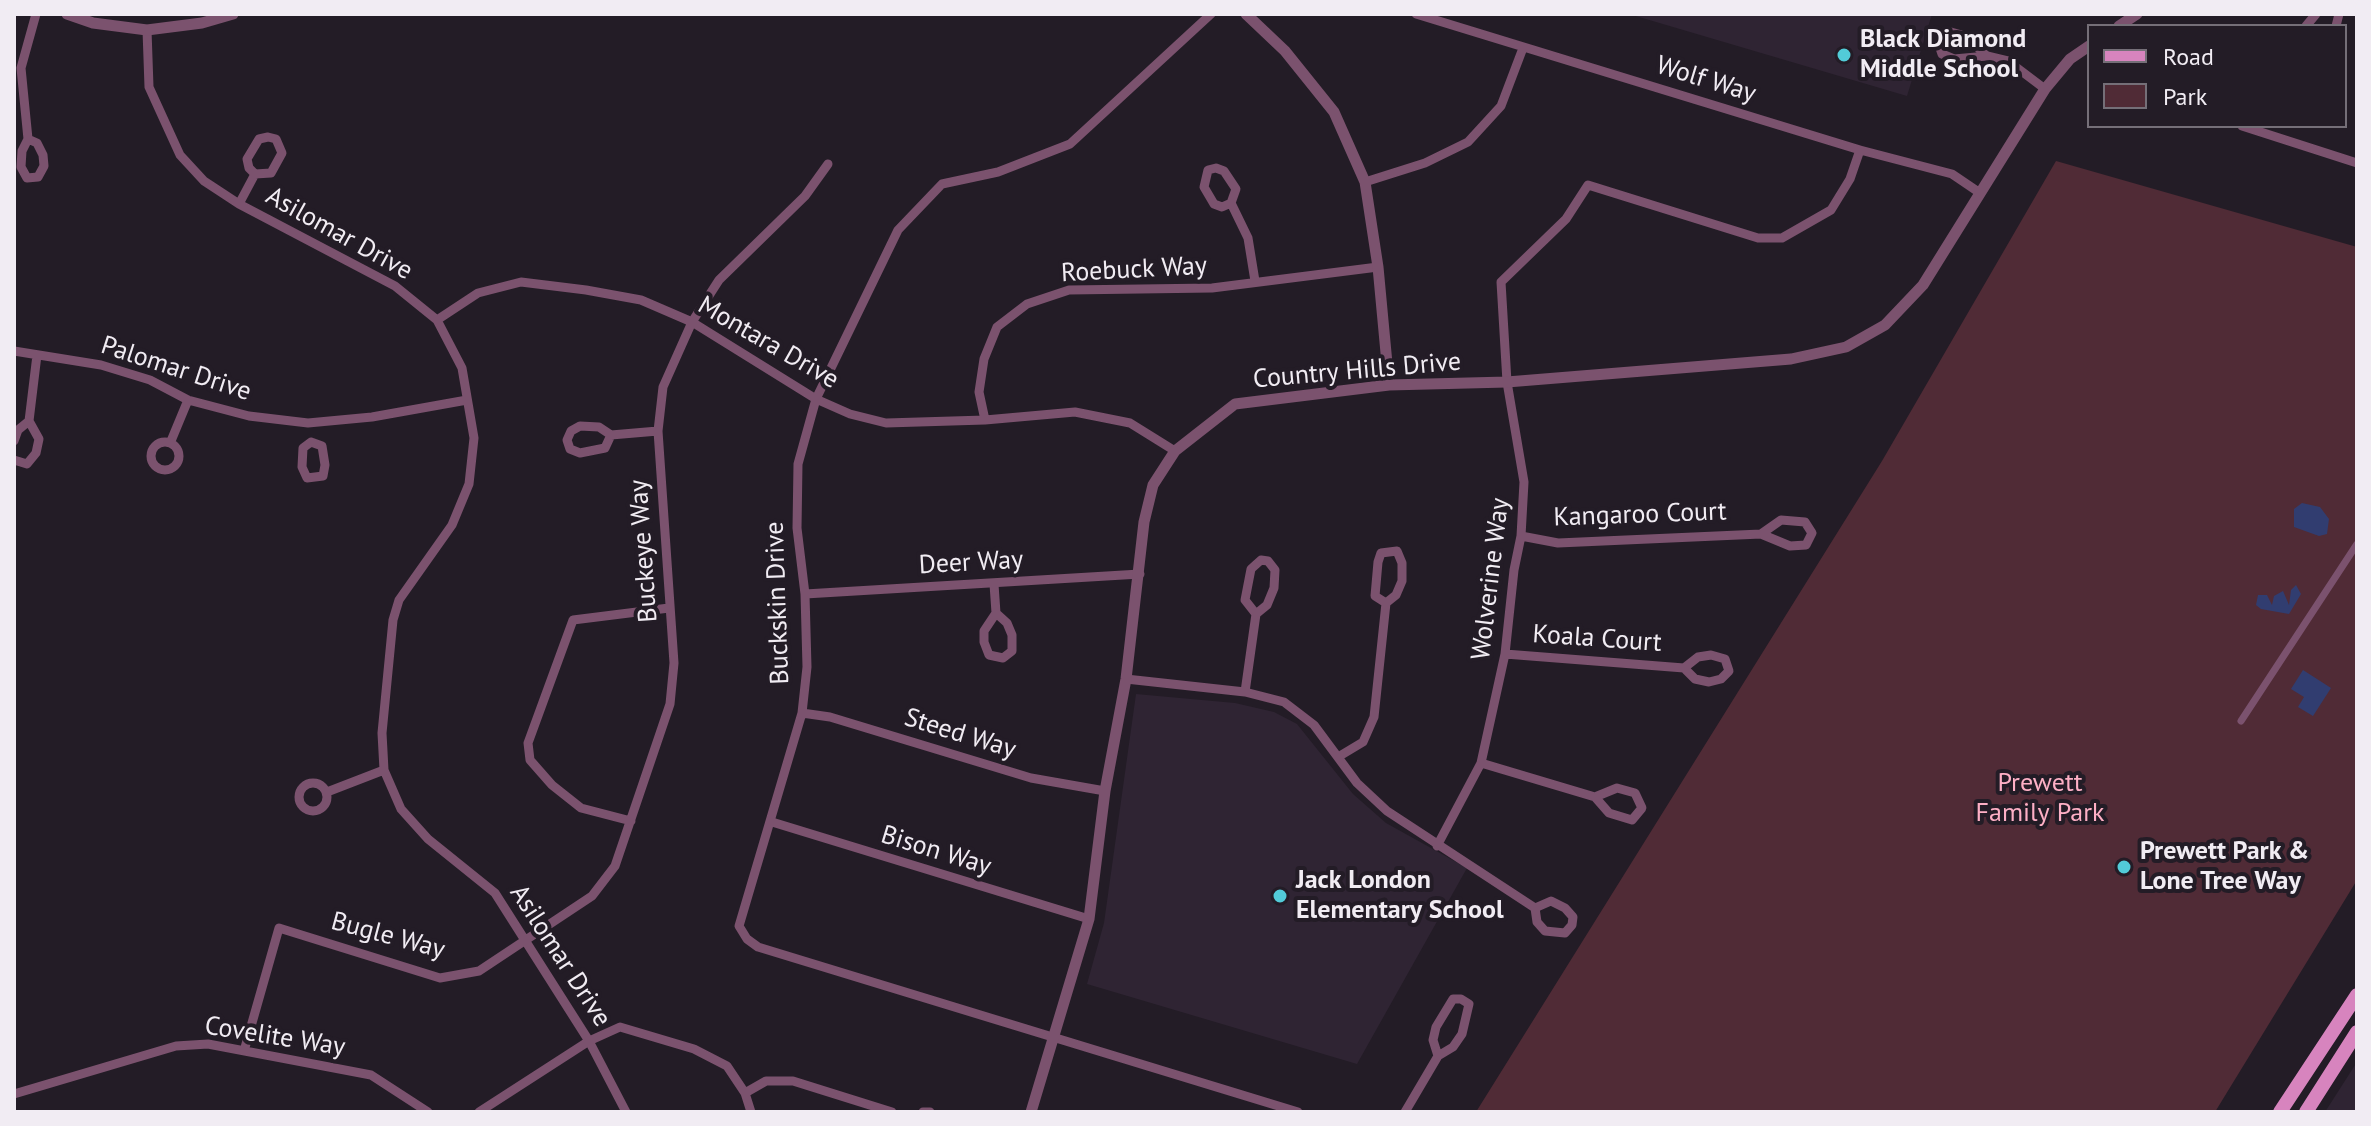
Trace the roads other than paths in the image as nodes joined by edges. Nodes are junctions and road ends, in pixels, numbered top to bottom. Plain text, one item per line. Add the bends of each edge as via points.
1 (36, 14) edge
2 (67, 14) edge
3 (233, 14) edge
4 (1211, 14) edge
5 (1246, 14) edge
6 (1416, 14) edge
7 (147, 30) junction
8 (2087, 47) edge
9 (1523, 48) junction
10 (1987, 56) junction
11 (2045, 89) junction
12 (2248, 128) edge
13 (28, 139) dead end
14 (1860, 150) junction
15 (2357, 163) edge
16 (828, 164) dead end
17 (255, 174) dead end
18 (1365, 182) junction
19 (1980, 193) junction
20 (1231, 203) dead end
21 (239, 204) junction
22 (1378, 267) junction
23 (1255, 281) junction
24 (437, 320) junction
25 (692, 322) junction
26 (14, 351) edge
27 (37, 355) junction
28 (1507, 382) junction
29 (1389, 385) junction
30 (816, 399) junction
31 (188, 400) junction
32 (467, 400) junction
33 (985, 420) junction
34 (29, 421) junction
35 (308, 423) junction
36 (658, 431) junction
37 (611, 435) junction
38 (14, 441) edge
39 (171, 441) dead end
40 (311, 442) dead end
41 (1175, 451) junction
42 (14, 460) edge
43 (1761, 534) junction
44 (1521, 536) junction
45 (2357, 544) edge
46 (1140, 574) junction
47 (994, 584) junction
48 (805, 594) junction
49 (1386, 603) junction
50 (669, 608) junction
51 (996, 613) junction
52 (1256, 614) junction
53 (1505, 654) junction
54 (1684, 668) dead end
55 (1126, 679) junction
56 (1245, 692) junction
57 (802, 713) junction
58 (2241, 721) dead end
59 (1338, 757) junction
60 (1481, 763) junction
61 (384, 770) junction
62 (1105, 791) junction
63 (327, 792) dead end
64 (1595, 797) junction
65 (631, 821) junction
66 (772, 822) junction
67 (1437, 846) junction
68 (1535, 908) dead end
69 (1089, 919) junction
70 (526, 943) junction
71 (2357, 995) edge
72 (2357, 1032) edge
73 (1055, 1037) junction
74 (589, 1041) junction
75 (244, 1051) junction
76 (1438, 1056) junction
77 (745, 1093) junction
78 (14, 1094) edge
79 (428, 1112) edge
80 (479, 1112) edge
81 (626, 1112) edge
82 (751, 1112) edge
83 (892, 1112) edge
84 (923, 1112) edge
85 (930, 1112) edge
86 (1031, 1112) edge
87 (1298, 1112) edge
88 (1405, 1112) edge
89 (2280, 1112) edge
90 (2306, 1112) edge

1 - 13 street via 21,68
2 - 7 street
3 - 7 street
4 - 30 street, Buckskin Drive via 1070,144 998,172 942,184 898,230
5 - 18 street via 1285,51 1334,112
6 - 9 street, Wolf Way
7 - 21 street, Asilomar Drive via 149,87 164,127 196,172
8 - 11 street, Country Hills Drive
9 - 14 street, Wolf Way
9 - 18 street via 1501,106 1468,142 1425,163
10 - 10 street via 1965,36 1951,32 1939,45 1942,54 1954,59
10 - 11 street via 2008,61
11 - 19 street, Country Hills Drive
12 - 15 street
14 - 19 street, Wolf Way via 1952,174
14 - 28 street, Wolverine Way via 1831,210 1782,238 1758,238 1588,185 1566,219 1501,282
16 - 25 street, Buckeye Way via 805,196 719,280
17 - 21 street
18 - 22 street
19 - 28 street, Country Hills Drive via 1923,285 1885,325 1846,347 1791,359
20 - 23 street via 1248,238
21 - 24 street, Asilomar Drive via 395,286
22 - 23 street, Roebuck Way
22 - 29 street
23 - 33 street, Roebuck Way via 1212,288 1069,290 1027,304 997,327 984,359 979,392
24 - 25 street, Montara Drive via 478,293 521,282 641,300
24 - 32 street, Asilomar Drive via 462,368
25 - 30 street, Montara Drive
25 - 36 street, Buckeye Way via 663,387
26 - 27 street, Palomar Drive
27 - 31 street, Palomar Drive via 101,365 150,380
27 - 34 street
28 - 29 street, Country Hills Drive
28 - 44 street, Wolverine Way via 1524,482
29 - 41 street, Country Hills Drive via 1235,404
30 - 33 street, Montara Drive via 886,423
30 - 48 street, Buckskin Drive via 798,464 797,528
31 - 35 street, Palomar Drive via 249,416
31 - 39 street
32 - 35 street, Palomar Drive
32 - 61 street, Asilomar Drive via 474,438 469,484 452,525 399,600 393,620 382,733
33 - 41 street, Montara Drive via 1075,412 1130,423
34 - 38 street
34 - 42 street via 39,439 36,453 27,464
35 - 40 street
36 - 37 street
36 - 50 street, Buckeye Way
37 - 37 street via 599,427 580,426 567,440 570,449 580,453 605,448
41 - 46 street, Country Hills Drive via 1153,485
43 - 43 street, Kangaroo Court via 1790,546 1806,545 1812,533 1805,522 1781,520
43 - 44 street, Kangaroo Court via 1558,543
44 - 53 street, Wolverine Way
45 - 58 street
46 - 47 street, Deer Way
46 - 55 street, Country Hills Drive
47 - 48 street, Deer Way
47 - 51 street
48 - 57 street, Buckskin Drive
49 - 49 street via 1402,581 1397,551 1381,553 1378,562 1375,596
49 - 59 street via 1370,730 1363,742
50 - 65 street, Buckeye Way via 674,663 670,704
50 - 65 street via 573,620 528,743 530,760 581,808
51 - 51 street via 984,631 984,642 989,655 1003,658 1012,651 1012,635
52 - 52 street via 1274,588 1275,570 1268,561 1251,569 1245,600
52 - 56 street
53 - 54 street, Koala Court
53 - 60 street, Wolverine Way
55 - 56 street
55 - 62 street, Country Hills Drive
56 - 59 street via 1299,711
57 - 62 street, Steed Way via 1031,778
57 - 66 street, Buckskin Drive
59 - 67 street via 1373,798
60 - 64 street
60 - 67 street, Wolverine Way
61 - 63 street
61 - 70 street, Asilomar Drive via 401,809 428,839 495,893
62 - 69 street, Country Hills Drive
64 - 64 street via 1609,813 1632,820 1642,808 1635,793 1617,788
65 - 70 street, Buckeye Way via 615,866 592,896
66 - 69 street, Bison Way
66 - 73 street, Buckskin Drive via 739,926 747,939 758,947
67 - 68 street
69 - 73 street, Country Hills Drive
70 - 74 street, Asilomar Drive
70 - 75 street, Bugle Way via 479,971 440,978 279,928
71 - 89 main road
72 - 90 main road
73 - 86 street, Country Hills Drive
73 - 87 street, Buckskin Drive
74 - 77 street via 620,1027 694,1049 727,1066
74 - 80 street
74 - 81 street, Asilomar Drive
75 - 78 street, Covelite Way via 208,1044 176,1046
75 - 79 street, Covelite Way via 371,1075
76 - 76 street via 1462,1034 1469,1004 1461,999 1453,999 1436,1027
76 - 88 street
77 - 82 street
77 - 83 street via 766,1081 793,1081
84 - 85 street

